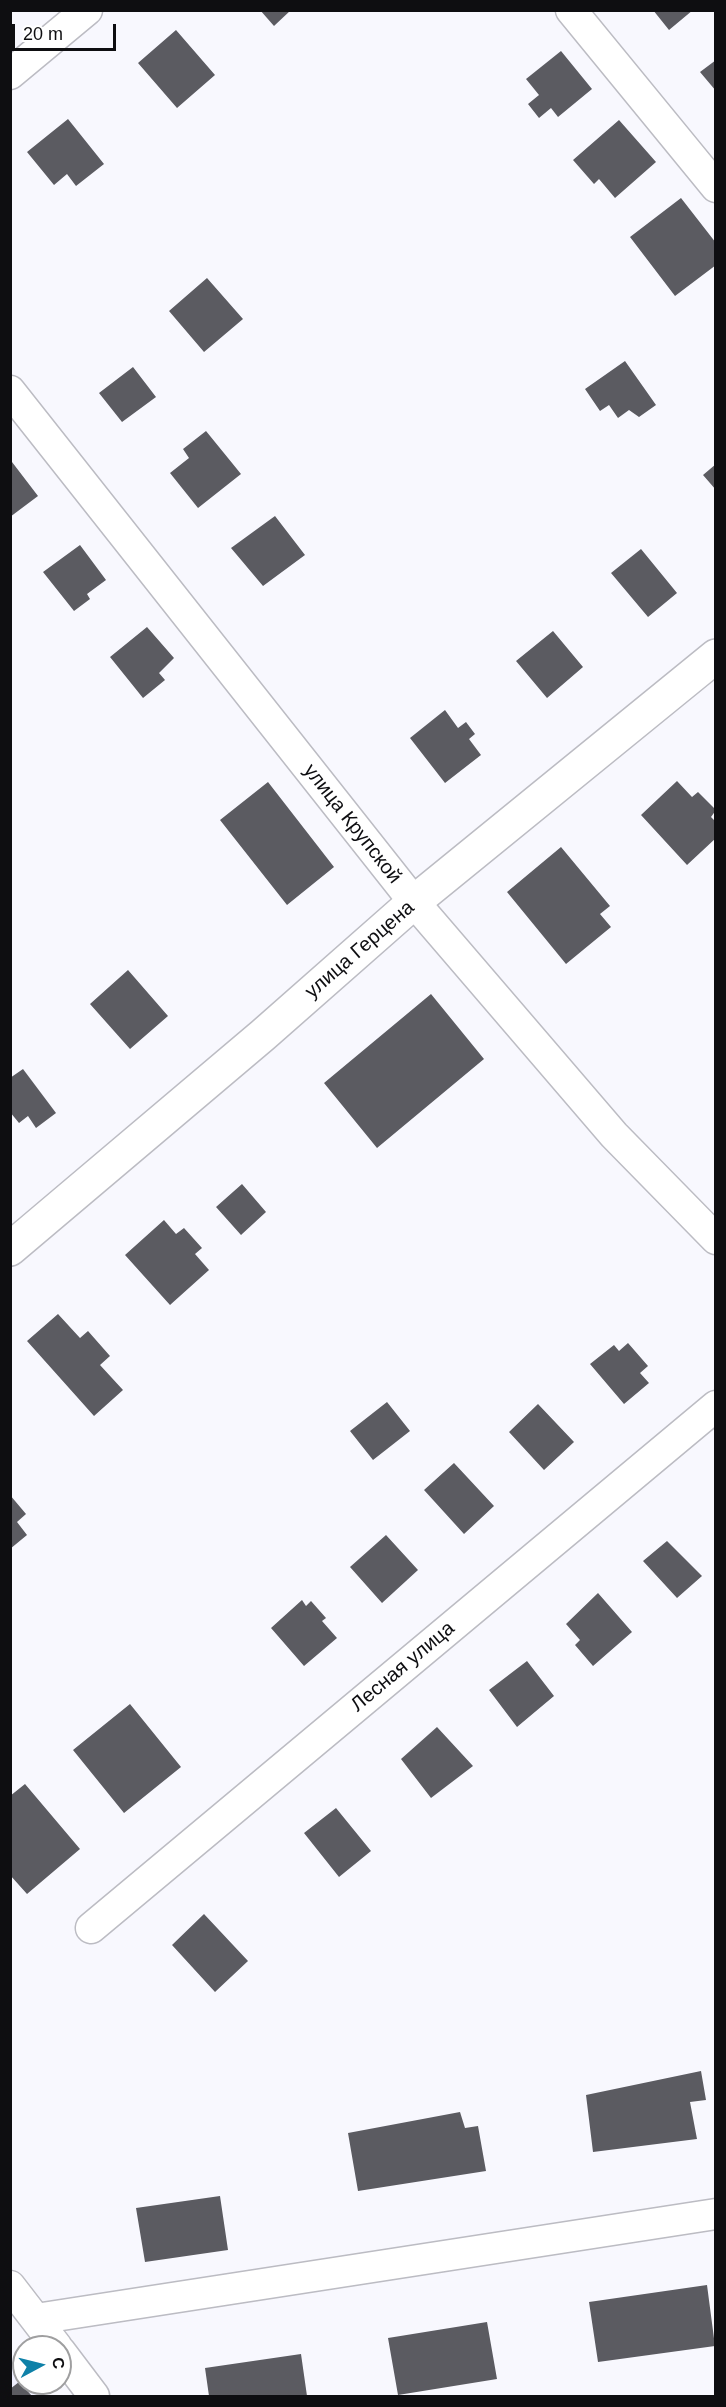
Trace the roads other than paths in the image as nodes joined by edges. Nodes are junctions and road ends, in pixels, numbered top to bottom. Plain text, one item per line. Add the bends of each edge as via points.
1 (87, 10) edge
2 (571, 10) edge
3 (10, 74) edge
4 (716, 187) edge
5 (10, 390) edge
6 (716, 656) edge
7 (414, 902) junction
8 (716, 1239) edge
9 (10, 1249) edge
10 (716, 1406) edge
11 (91, 1928) dead end
12 (716, 2214) edge
13 (10, 2286) edge
14 (36, 2319) junction
15 (48, 2335) edge
16 (72, 2367) edge
17 (94, 2397) edge

1 - 3 street
2 - 4 street
5 - 7 street, улица Крупской
6 - 7 street, улица Герцена
7 - 8 street, улица Крупской via 614,1135
7 - 9 street, улица Герцена
10 - 11 street, Лесная улица
12 - 14 street
13 - 14 street
14 - 15 street
16 - 17 street

